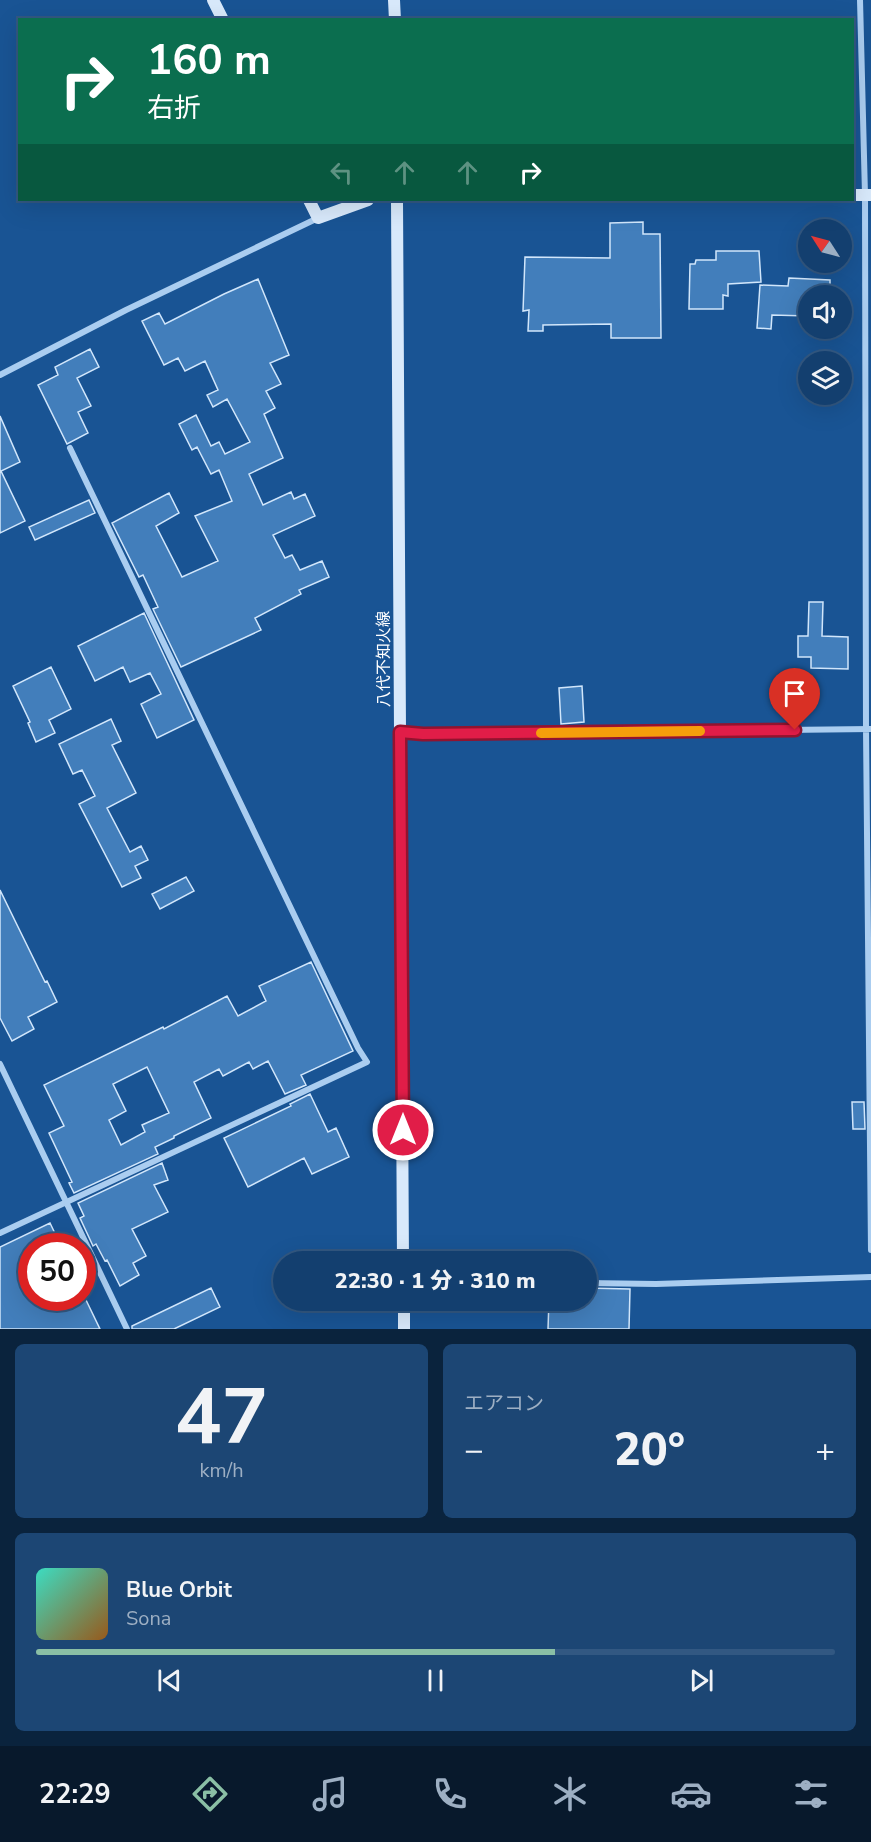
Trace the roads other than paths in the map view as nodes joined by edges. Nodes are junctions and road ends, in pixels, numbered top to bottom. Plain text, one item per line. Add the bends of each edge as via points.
1 (213, 0) edge
2 (394, 0) edge
3 (860, 0) edge
4 (222, 18) edge
5 (395, 18) edge
6 (863, 195) edge
7 (310, 201) edge
8 (365, 201) edge
9 (397, 201) edge
10 (318, 218) junction
11 (0, 375) edge
12 (70, 448) dead end
13 (868, 729) edge
14 (400, 732) junction
15 (0, 1064) edge
16 (67, 1203) junction
17 (0, 1233) edge
18 (871, 1250) edge
19 (404, 1251) edge
20 (871, 1277) edge
21 (597, 1284) edge
22 (404, 1311) edge
23 (127, 1329) edge
24 (404, 1329) edge

1 - 4 main road
2 - 5 main road
3 - 6 street
6 - 13 street
7 - 10 main road
8 - 10 main road
9 - 14 main road, 八代不知火線
10 - 11 street
12 - 16 street via 367,1062
13 - 14 street
13 - 18 street
14 - 19 main road, 八代不知火線
15 - 16 street
16 - 17 street
16 - 23 street
20 - 21 street
22 - 24 main road

